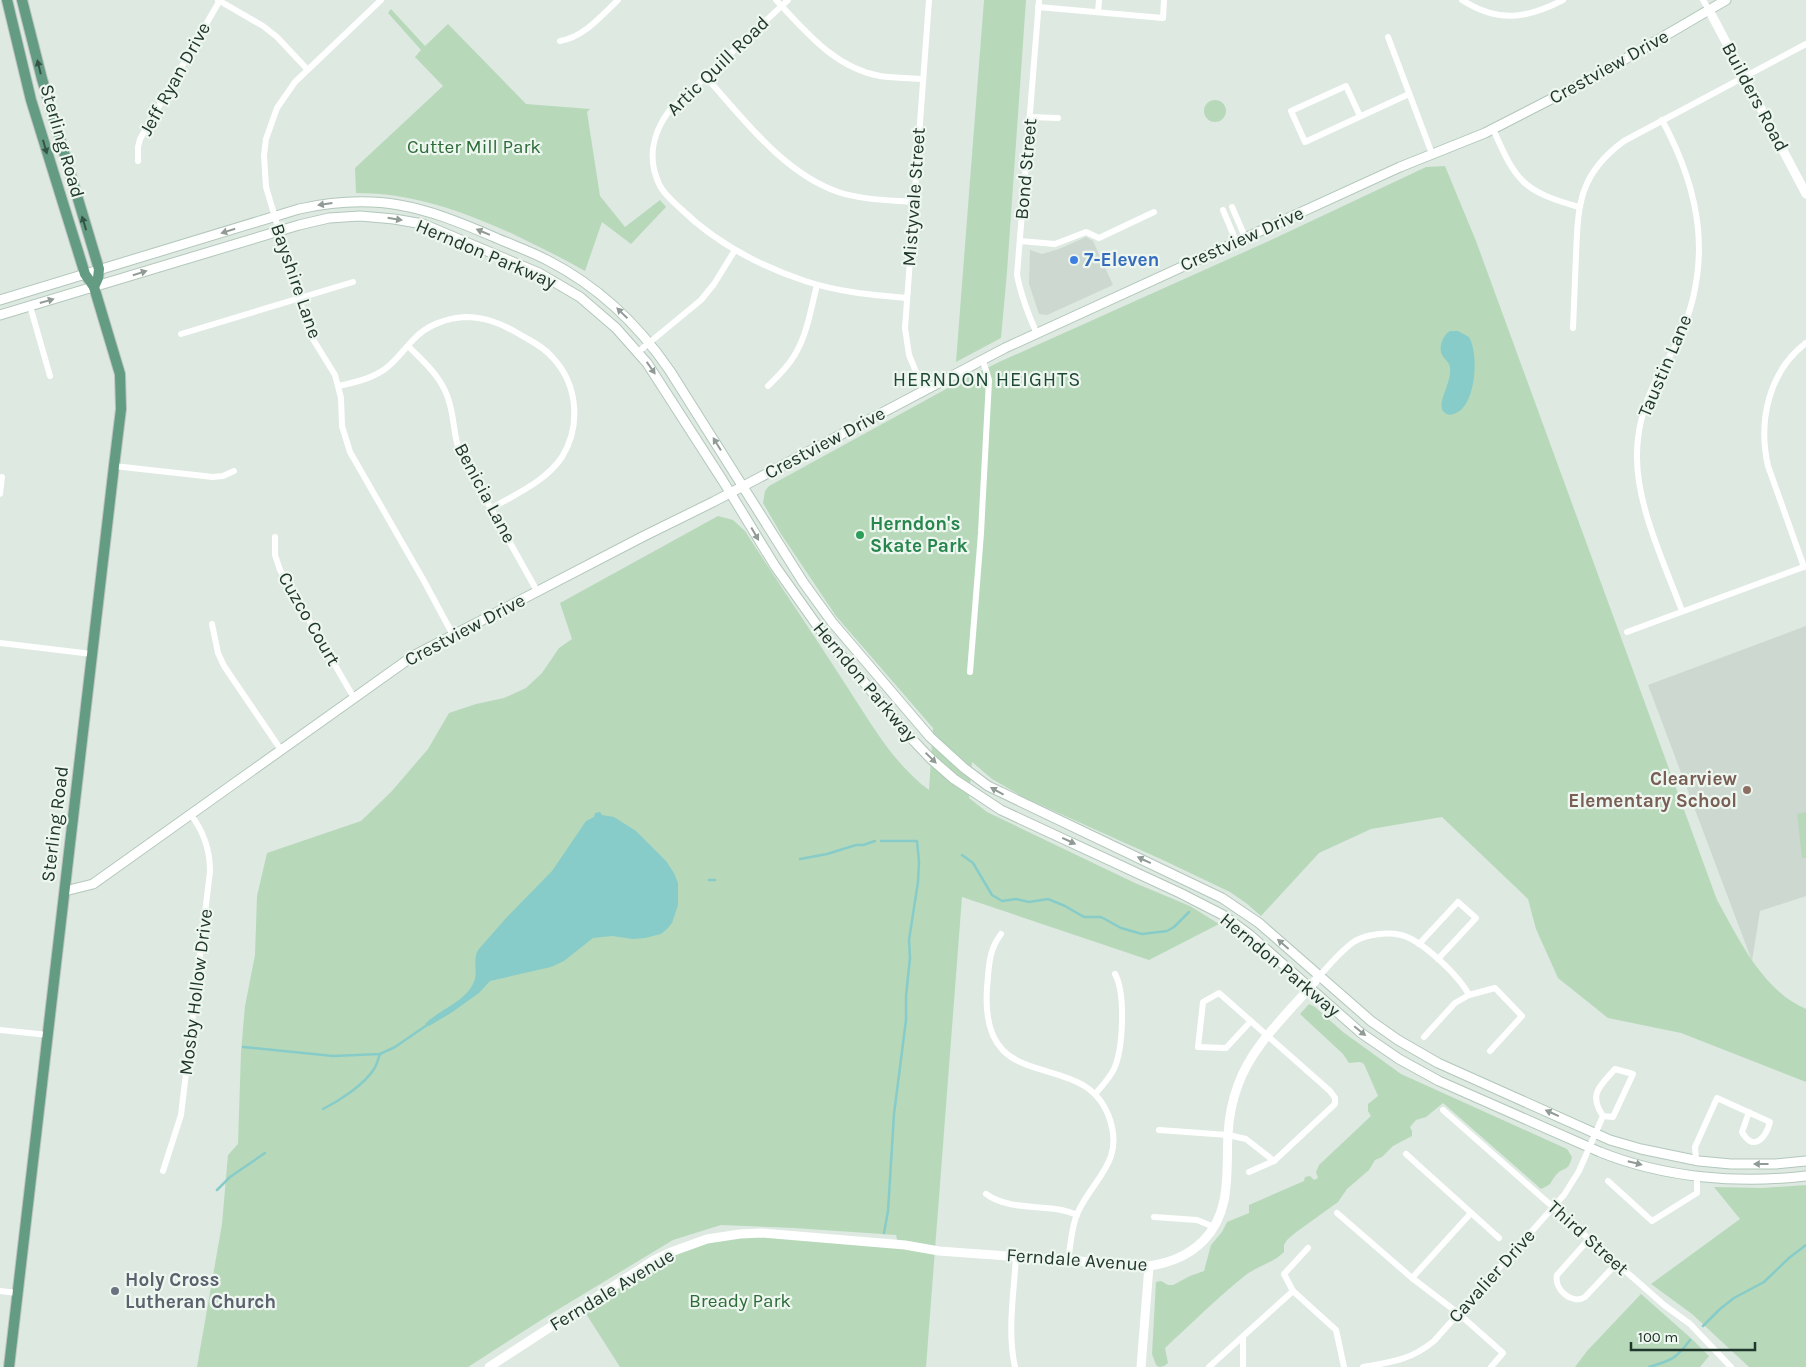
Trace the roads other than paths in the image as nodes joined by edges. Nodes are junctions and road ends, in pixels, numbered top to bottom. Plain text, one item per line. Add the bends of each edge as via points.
1 (7, 0) edge
2 (22, 0) edge
3 (219, 0) edge
4 (381, 0) edge
5 (618, 0) edge
6 (776, 0) edge
7 (788, 0) edge
8 (929, 0) edge
9 (1099, 0) edge
10 (1164, 0) edge
11 (1462, 0) edge
12 (1563, 0) edge
13 (1703, 0) edge
14 (1726, 0) edge
15 (1038, 4) edge
16 (782, 6) junction
17 (1709, 10) junction
18 (1098, 12) junction
19 (1388, 37) dead end
20 (560, 41) dead end
21 (1806, 44) edge
22 (307, 69) junction
23 (705, 76) junction
24 (1744, 77) junction
25 (923, 79) junction
26 (1410, 94) junction
27 (1360, 116) junction
28 (1030, 118) junction
29 (1058, 118) dead end
30 (1662, 120) junction
31 (1493, 129) junction
32 (1432, 154) junction
33 (138, 161) dead end
34 (1806, 194) edge
35 (914, 202) junction
36 (1232, 207) dead end
37 (1578, 207) junction
38 (1223, 210) dead end
39 (1154, 212) dead end
40 (274, 217) junction
41 (278, 231) junction
42 (1240, 239) junction
43 (1020, 241) junction
44 (735, 250) junction
45 (99, 269) junction
46 (85, 274) junction
47 (353, 282) dead end
48 (817, 285) junction
49 (94, 287) junction
50 (907, 298) junction
51 (298, 299) junction
52 (0, 300) edge
53 (30, 306) junction
54 (0, 315) edge
55 (1573, 328) dead end
56 (181, 334) dead end
57 (1037, 334) junction
58 (650, 342) junction
59 (1806, 343) edge
60 (408, 346) junction
61 (638, 352) junction
62 (982, 361) junction
63 (50, 376) dead end
64 (339, 386) junction
65 (768, 386) dead end
66 (924, 391) junction
67 (114, 466) junction
68 (234, 471) dead end
69 (2, 478) dead end
70 (743, 486) junction
71 (730, 492) junction
72 (0, 494) edge
73 (492, 508) junction
74 (275, 537) dead end
75 (1805, 566) edge
76 (537, 590) junction
77 (1682, 611) junction
78 (212, 624) dead end
79 (1627, 632) dead end
80 (453, 634) junction
81 (0, 643) edge
82 (92, 654) junction
83 (970, 672) dead end
84 (354, 698) junction
85 (281, 750) junction
86 (191, 815) junction
87 (65, 891) junction
88 (1001, 934) dead end
89 (1419, 944) junction
90 (1438, 959) junction
91 (1115, 974) dead end
92 (1319, 976) junction
93 (1310, 988) junction
94 (1470, 995) junction
95 (1251, 1021) junction
96 (0, 1030) edge
97 (48, 1035) junction
98 (1267, 1036) junction
99 (1424, 1037) dead end
100 (1490, 1050) dead end
101 (1095, 1094) junction
102 (1443, 1110) dead end
103 (1749, 1112) junction
104 (1603, 1116) junction
105 (1158, 1130) dead end
106 (1596, 1133) junction
107 (1228, 1135) junction
108 (1590, 1147) junction
109 (1406, 1154) dead end
110 (1696, 1160) junction
111 (1274, 1161) junction
112 (1806, 1161) edge
113 (164, 1170) dead end
114 (1248, 1172) dead end
115 (1697, 1176) junction
116 (1806, 1176) edge
117 (1608, 1181) dead end
118 (986, 1194) dead end
119 (1554, 1207) junction
120 (1338, 1213) dead end
121 (1471, 1213) junction
122 (1077, 1215) junction
123 (1154, 1217) dead end
124 (1214, 1227) junction
125 (1499, 1238) dead end
126 (1589, 1239) junction
127 (1308, 1248) dead end
128 (1016, 1256) junction
129 (1068, 1260) junction
130 (1617, 1263) junction
131 (1149, 1266) junction
132 (1412, 1278) junction
133 (0, 1291) edge
134 (1293, 1291) junction
135 (17, 1293) junction
136 (1458, 1313) junction
137 (1243, 1337) junction
138 (8, 1367) edge
139 (489, 1367) edge
140 (1015, 1367) edge
141 (1142, 1367) edge
142 (1209, 1367) edge
143 (1243, 1367) edge
144 (1344, 1367) edge
145 (1363, 1367) edge
146 (1491, 1367) edge
147 (1731, 1367) edge

1 -> 46 main road, Sterling Road via 31,100
45 -> 2 main road, Sterling Road via 42,79
3 - 22 street via 263,26
3 - 33 street, Jeff Ryan Drive via 140,139
4 - 22 street, Bayshire Lane
5 - 20 street via 584,32
6 - 16 street
7 - 16 street, Artic Quill Road
8 - 25 street, Mistyvale Street
9 - 18 street
10 - 18 street via 1163,18
11 - 12 street via 1492,14 1517,16 1544,10
13 - 17 street, Builders Road
14 - 17 main road, Crestview Drive
15 - 18 street
15 - 28 street, Bond Street
16 - 23 street, Artic Quill Road
16 - 25 street via 822,48 850,66 881,76
17 - 24 main road, Builders Road
17 - 31 main road, Crestview Drive via 1596,76
19 - 26 street
21 - 24 street
22 - 40 street, Bayshire Lane via 277,108 266,139 264,172
23 - 35 street via 780,157 808,178 856,196
23 - 44 street, Artic Quill Road via 661,122 653,143 654,167 667,196 704,229
24 - 30 street
24 - 34 main road, Builders Road
25 - 35 street, Mistyvale Street
26 - 27 street
26 - 32 street
27 - 27 street via 1346,86 1291,111 1305,142
28 - 29 street
28 - 43 street, Bond Street
30 - 37 street via 1624,141 1601,160 1586,184
30 - 77 street, Taustin Lane via 1691,185 1698,227 1698,260 1687,318 1642,416 1637,455 1645,509
31 - 32 main road, Crestview Drive
31 - 37 street via 1507,162 1523,182 1545,197
32 - 42 main road, Crestview Drive
35 - 50 street, Mistyvale Street
36 - 42 street
37 - 55 street
38 - 42 street
39 - 43 street via 1098,238 1086,232 1055,244
40 - 41 street, Bayshire Lane
40 -> 45 main road, Herndon Parkway
58 -> 40 main road, Herndon Parkway via 607,300 560,267 425,210 380,202 348,202 315,206
49 -> 41 main road, Herndon Parkway
41 - 51 street, Bayshire Lane
41 -> 61 main road, Herndon Parkway via 348,216 394,218 423,224 554,280 605,317
42 - 57 main road, Crestview Drive
43 - 57 street, Bond Street via 1020,292
44 - 48 street, Artic Quill Road
44 - 58 street via 701,300
45 - 46 main road, Herndon Parkway
45 - 49 main road
46 - 49 main road, Sterling Road
46 - 52 main road, Herndon Parkway
47 - 51 street
48 - 50 street, Artic Quill Road via 867,295
48 - 65 street via 795,355
53 -> 49 main road, Herndon Parkway
49 - 67 main road, Sterling Road via 120,374
50 - 66 street, Mistyvale Street via 906,342
51 - 56 street
51 - 64 street, Bayshire Lane via 311,336 330,364
53 - 54 main road, Herndon Parkway
53 - 63 street
57 - 62 main road, Crestview Drive
58 - 61 street
70 -> 58 main road, Herndon Parkway
59 - 75 street via 1793,355 1776,380 1763,427 1768,466
60 - 64 street via 395,361 373,376
60 - 73 street, Benicia Lane via 441,381 451,407 461,454
60 - 73 street via 425,329 445,321 465,317 491,320 544,348 566,377 575,414 571,438 562,456 545,476
61 -> 71 main road, Herndon Parkway
62 - 66 main road, Crestview Drive
62 - 83 street via 989,380
64 - 80 street, Bayshire Lane via 342,426 350,452
66 - 70 main road, Crestview Drive
67 - 68 street via 213,477
67 - 82 main road, Sterling Road
69 - 72 street
70 - 71 main road, Crestview Drive
92 -> 70 main road, Herndon Parkway via 1253,919 1222,898 1002,794 964,768 930,737 832,622
71 - 76 main road, Crestview Drive
71 -> 93 main road, Herndon Parkway via 775,566 821,632 910,737 954,779 1001,810 1223,915
73 - 76 street, Benicia Lane
74 - 84 street, Cuzco Court via 275,555 280,570
75 - 77 street
76 - 80 main road, Crestview Drive
77 - 79 street
78 - 85 street via 224,666
80 - 84 main road, Crestview Drive via 413,656
81 - 82 street
82 - 87 main road, Sterling Road
84 - 85 main road, Crestview Drive
85 - 86 main road, Crestview Drive
86 - 87 main road, Crestview Drive via 93,884
86 - 113 street, Mosby Hollow Drive via 203,834 210,870 181,1114
87 - 97 main road, Sterling Road
88 - 101 street via 989,959 986,1008 996,1041 1024,1065 1077,1081
89 - 90 street, Ferndale Avenue
89 - 90 street via 1458,902 1476,918
89 - 92 street, Ferndale Avenue via 1401,935 1365,937 1344,949
90 - 94 street, Ferndale Avenue
91 - 101 street via 1122,998 1118,1056 1107,1081
92 - 93 main road, Ferndale Avenue
106 -> 92 main road, Herndon Parkway via 1409,1048 1371,1021
93 - 98 main road, Ferndale Avenue
93 -> 108 main road, Herndon Parkway via 1362,1033 1412,1067
94 - 99 street via 1454,1003
94 - 100 street via 1495,988 1522,1016
95 - 95 street via 1226,1048 1198,1047 1203,1002 1212,996 1219,993
95 - 98 street
96 - 97 street
97 - 135 main road, Sterling Road
98 - 107 main road, Ferndale Avenue via 1254,1052 1238,1086
98 - 111 street via 1330,1091 1335,1104
101 - 122 street via 1110,1120 1112,1155
102 - 119 street, Third Street
103 - 103 street via 1742,1132 1746,1139 1759,1141 1765,1137 1770,1122
103 - 110 street via 1717,1098 1695,1147
104 - 104 street via 1613,1118 1633,1074 1615,1069 1598,1089 1596,1106
104 - 106 street, Cavalier Drive
105 - 107 street
106 - 108 street, Cavalier Drive
106 - 110 main road, Herndon Parkway via 1641,1149
107 - 111 street via 1246,1139
107 - 124 main road, Ferndale Avenue via 1225,1197
108 -> 115 main road, Herndon Parkway via 1624,1161
108 - 119 street, Cavalier Drive via 1573,1182
109 - 121 street
112 -> 110 main road, Herndon Parkway via 1761,1165
111 - 114 street
115 - 116 main road, Herndon Parkway via 1749,1180
115 - 117 street via 1697,1194 1652,1221
118 - 122 street via 1000,1203 1060,1209
119 - 126 street, Third Street
119 - 136 street, Cavalier Drive
120 - 132 street
121 - 125 street
121 - 132 street
122 - 129 street
123 - 124 street via 1197,1220
124 - 131 main road, Ferndale Avenue via 1200,1244 1186,1254
126 - 130 street, Third Street
126 - 130 street via 1557,1275 1558,1287 1572,1300 1580,1301 1585,1297
127 - 134 street via 1284,1274
128 - 129 main road, Ferndale Avenue
128 - 139 main road, Ferndale Avenue via 762,1233 713,1238 654,1260
128 - 140 street via 1011,1331
129 - 131 main road, Ferndale Avenue
130 - 147 street, Third Street via 1690,1324
131 - 141 main road
132 - 136 street
133 - 135 street
134 - 137 street
134 - 144 street via 1336,1330
135 - 138 main road, Sterling Road
136 - 145 street, Cavalier Drive via 1434,1341 1415,1355
136 - 146 street via 1503,1353
137 - 142 street
137 - 143 street

